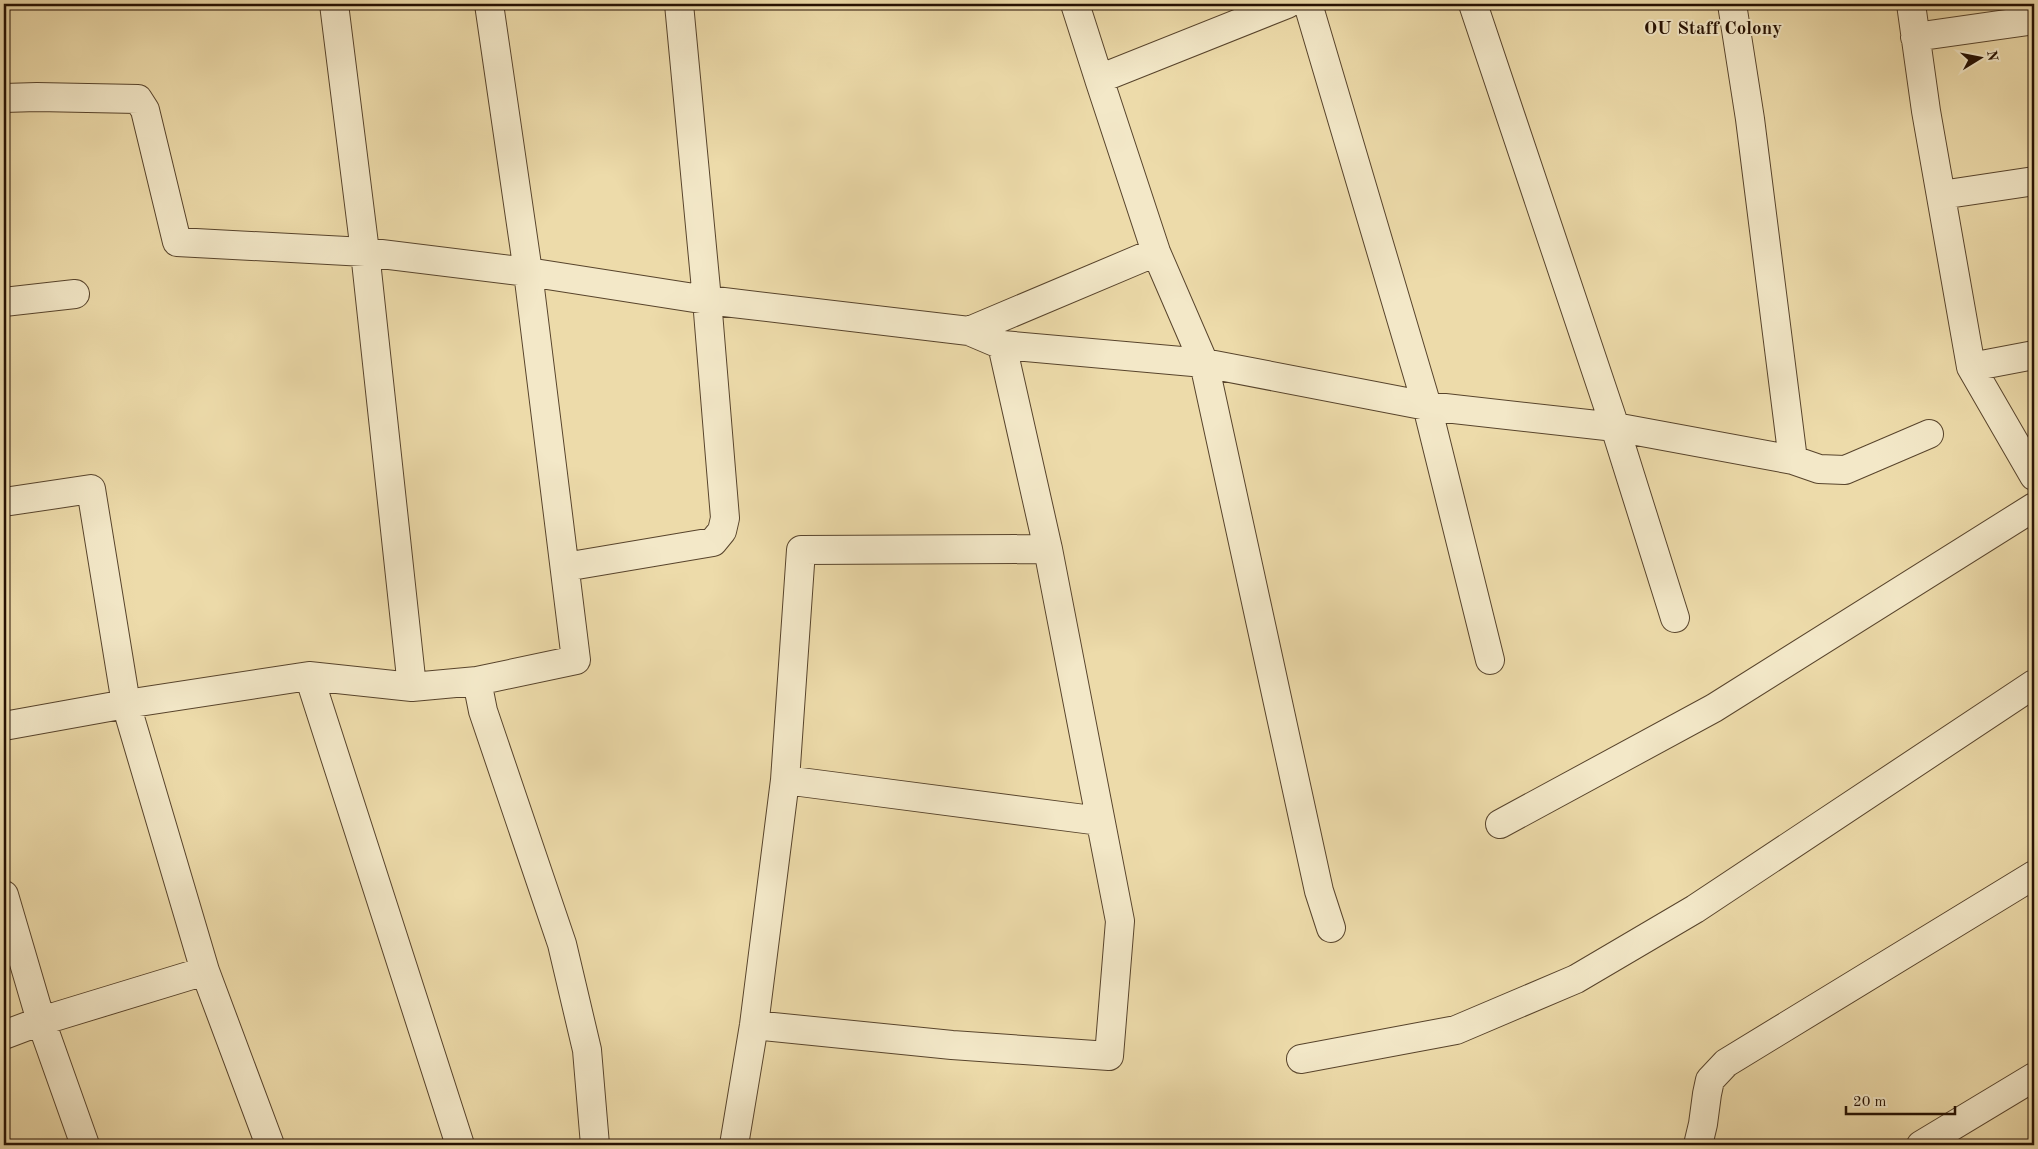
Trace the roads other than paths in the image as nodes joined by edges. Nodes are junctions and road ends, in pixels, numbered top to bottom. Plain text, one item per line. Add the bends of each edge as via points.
1 (334, 4) edge
2 (489, 4) edge
3 (679, 4) edge
4 (1075, 4) edge
5 (1287, 4) edge
6 (1308, 4) edge
7 (1473, 4) edge
8 (1732, 4) edge
9 (1911, 4) edge
10 (2034, 20) edge
11 (1916, 37) junction
12 (1099, 79) junction
13 (4, 98) edge
14 (2034, 181) edge
15 (1941, 195) junction
16 (365, 252) junction
17 (1156, 252) junction
18 (528, 272) junction
19 (75, 294) dead end
20 (707, 300) junction
21 (4, 302) edge
22 (969, 331) junction
23 (1002, 344) junction
24 (2034, 355) edge
25 (1204, 363) junction
26 (1971, 367) junction
27 (1426, 406) junction
28 (1615, 426) junction
29 (1929, 434) dead end
30 (1793, 460) junction
31 (2034, 476) edge
32 (4, 502) edge
33 (2034, 507) edge
34 (1048, 548) junction
35 (564, 567) junction
36 (1675, 618) dead end
37 (1490, 660) dead end
38 (309, 676) junction
39 (478, 681) junction
40 (2034, 684) edge
41 (412, 687) junction
42 (126, 704) junction
43 (4, 726) edge
44 (786, 780) junction
45 (1100, 821) junction
46 (1500, 824) dead end
47 (2034, 875) edge
48 (4, 895) edge
49 (1331, 928) dead end
50 (205, 971) junction
51 (41, 1021) junction
52 (754, 1025) junction
53 (4, 1035) edge
54 (1301, 1059) dead end
55 (2034, 1077) edge
56 (85, 1145) edge
57 (270, 1145) edge
58 (460, 1145) edge
59 (595, 1145) edge
60 (734, 1145) edge
61 (1698, 1145) edge
62 (1921, 1145) edge

1 - 16 street
2 - 18 street
3 - 20 street
4 - 12 street
5 - 12 street
6 - 27 street
7 - 28 street
8 - 30 street via 1750,119
9 - 11 street
10 - 11 street
11 - 15 street
12 - 17 street
13 - 16 street via 138,99 145,110 177,242
14 - 15 street
15 - 26 street
16 - 18 street
16 - 41 street
17 - 22 street
17 - 25 street
18 - 20 street
18 - 35 street
19 - 21 street
20 - 22 street
20 - 35 street via 725,518 722,531 713,542
22 - 23 street
23 - 25 street
23 - 34 street
24 - 26 street
25 - 27 street
25 - 49 street via 1319,891
26 - 31 street
27 - 28 street
27 - 37 street
28 - 30 street
28 - 36 street
29 - 30 street via 1845,470 1819,469
32 - 42 street via 91,489
33 - 46 street via 1714,708
34 - 44 street via 802,550
34 - 45 street
35 - 39 street via 576,660
38 - 41 street
38 - 42 street
38 - 58 street
39 - 41 street
39 - 59 street via 483,711 562,944 587,1050
40 - 54 street via 1695,909 1576,979 1456,1030
42 - 43 street
42 - 50 street
44 - 45 street
44 - 52 street
45 - 52 street via 1120,921 1109,1056 952,1045
47 - 61 street via 1726,1064 1710,1080
48 - 51 street
50 - 51 street
50 - 57 street
51 - 53 street
51 - 56 street
52 - 60 street
55 - 62 street

